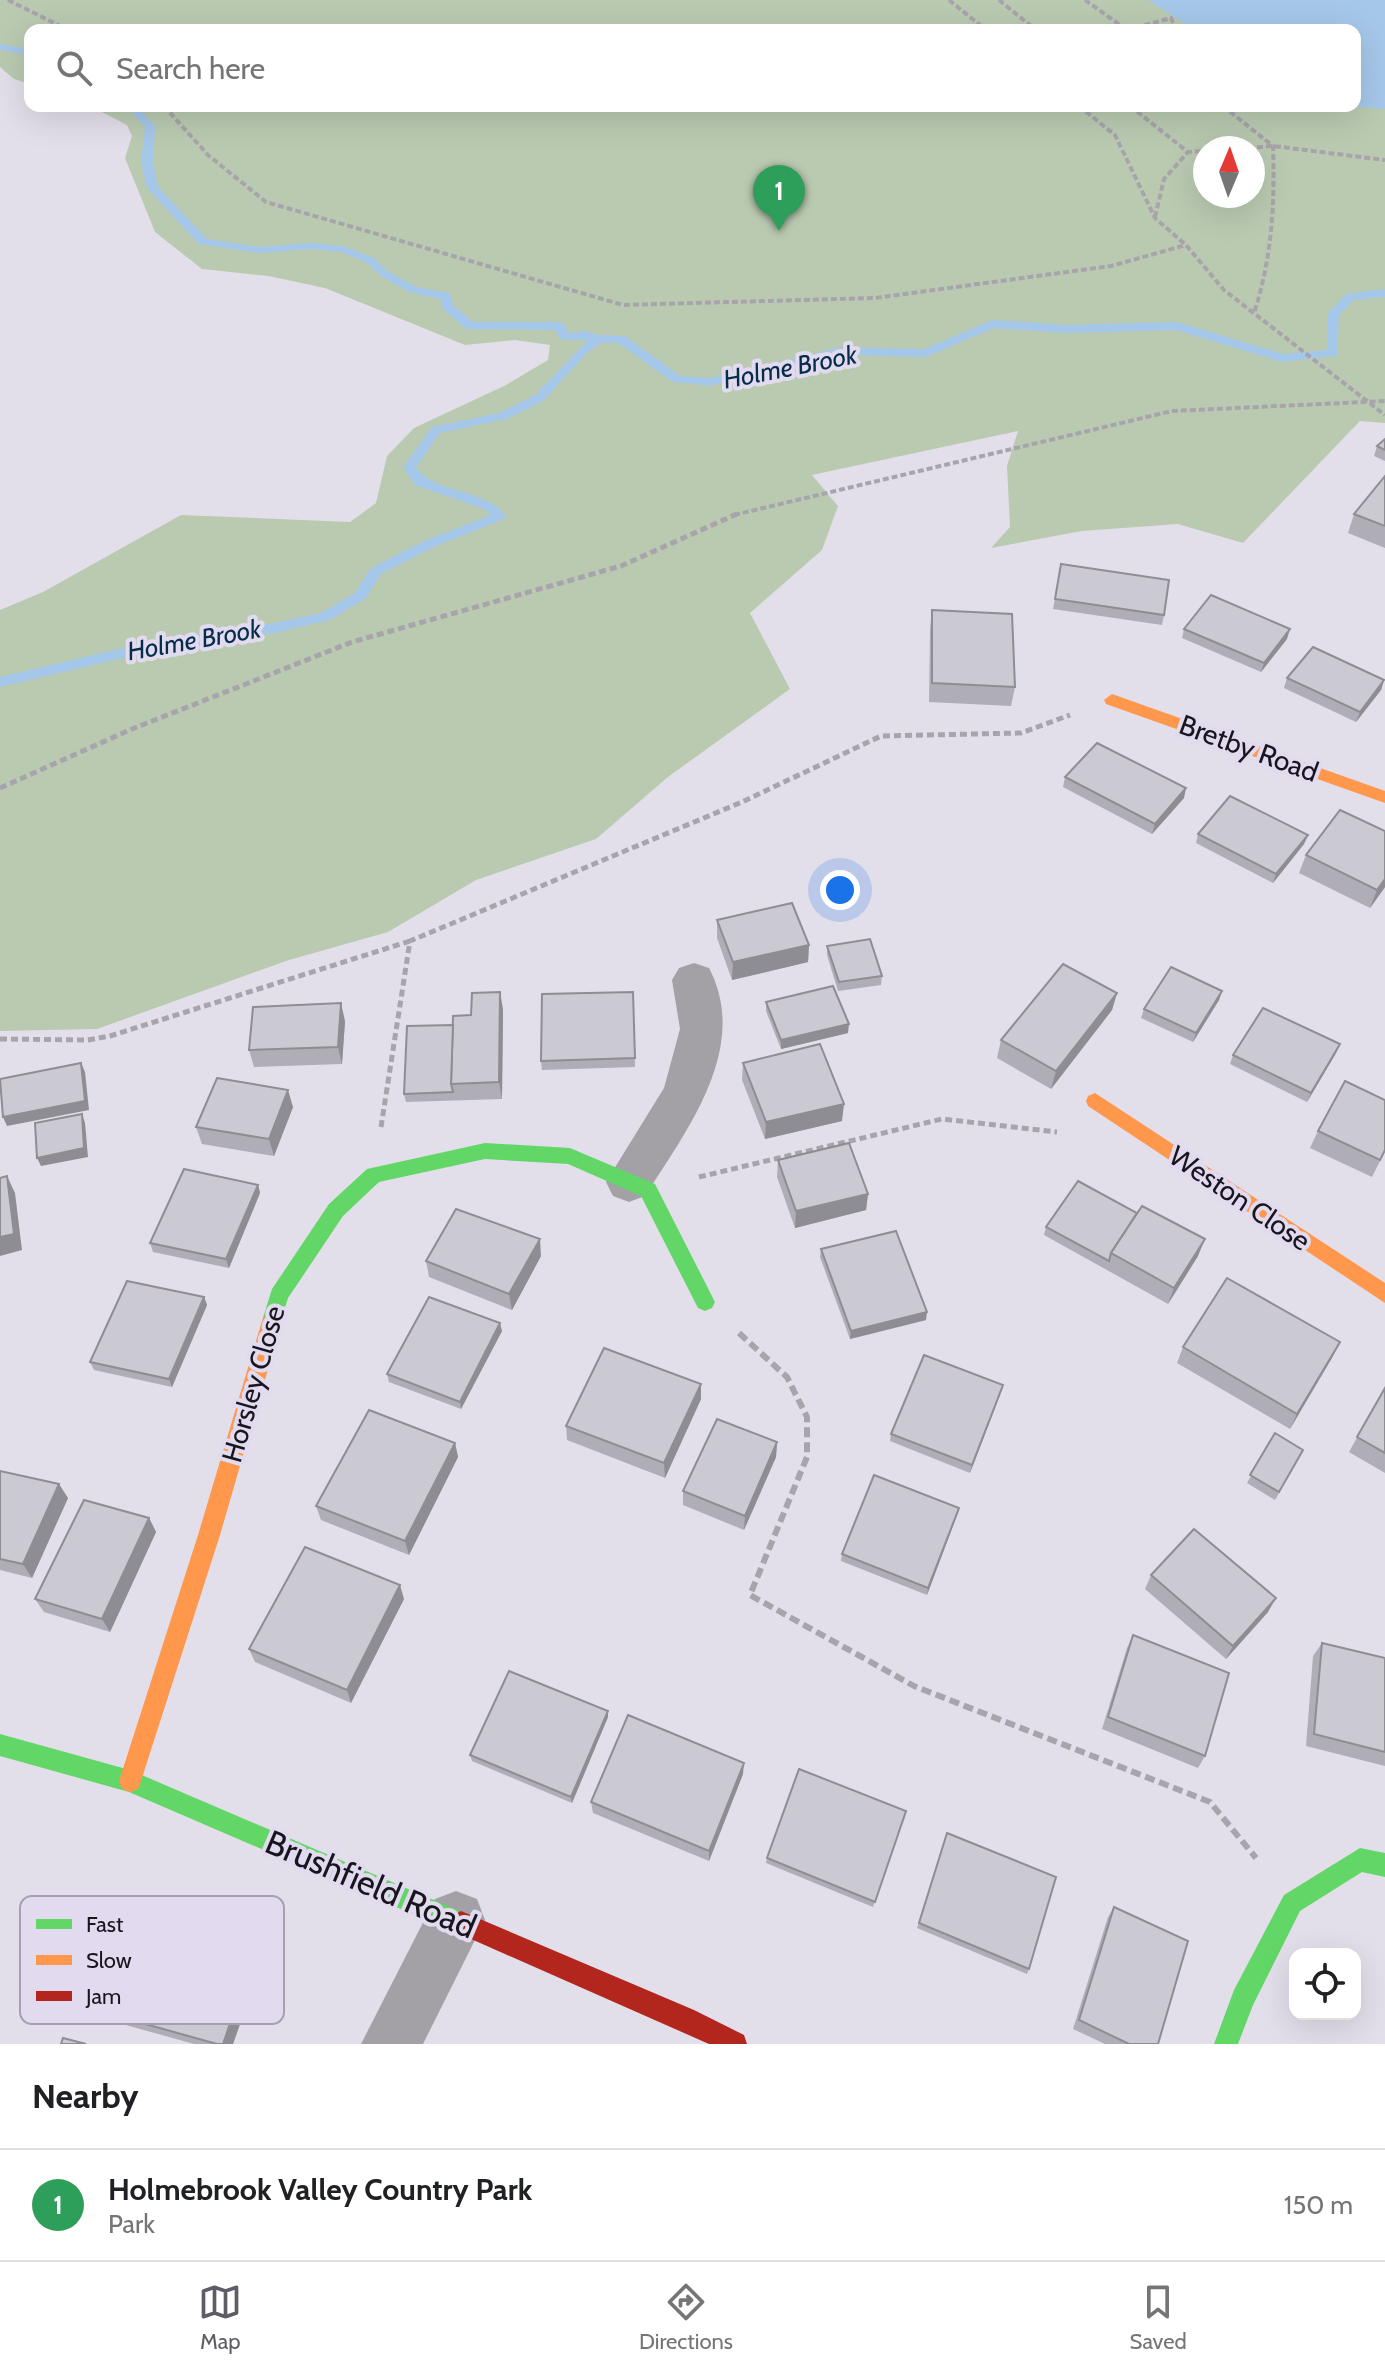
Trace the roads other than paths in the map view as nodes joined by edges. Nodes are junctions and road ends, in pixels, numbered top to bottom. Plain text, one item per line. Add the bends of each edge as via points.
1 (1112, 700) road end
2 (1385, 797) edge
3 (694, 980) dead end
4 (1095, 1101) dead end
5 (638, 1186) junction
6 (1385, 1294) edge
7 (705, 1302) road end
8 (0, 1745) edge
9 (130, 1781) junction
10 (1385, 1865) edge
11 (456, 1920) junction
12 (391, 2044) edge
13 (735, 2044) edge
14 (1226, 2044) edge

1 - 2 street, Bretby Road
3 - 5 street via 702,1029 685,1093
4 - 6 street, Weston Close
5 - 7 street
5 - 9 street, Horsley Close via 570,1156 485,1151 374,1175 336,1210 279,1295
8 - 9 street, Brushfield Road
9 - 11 street, Brushfield Road
10 - 14 street via 1360,1860 1292,1903
11 - 12 street
11 - 13 street, Brushfield Road

